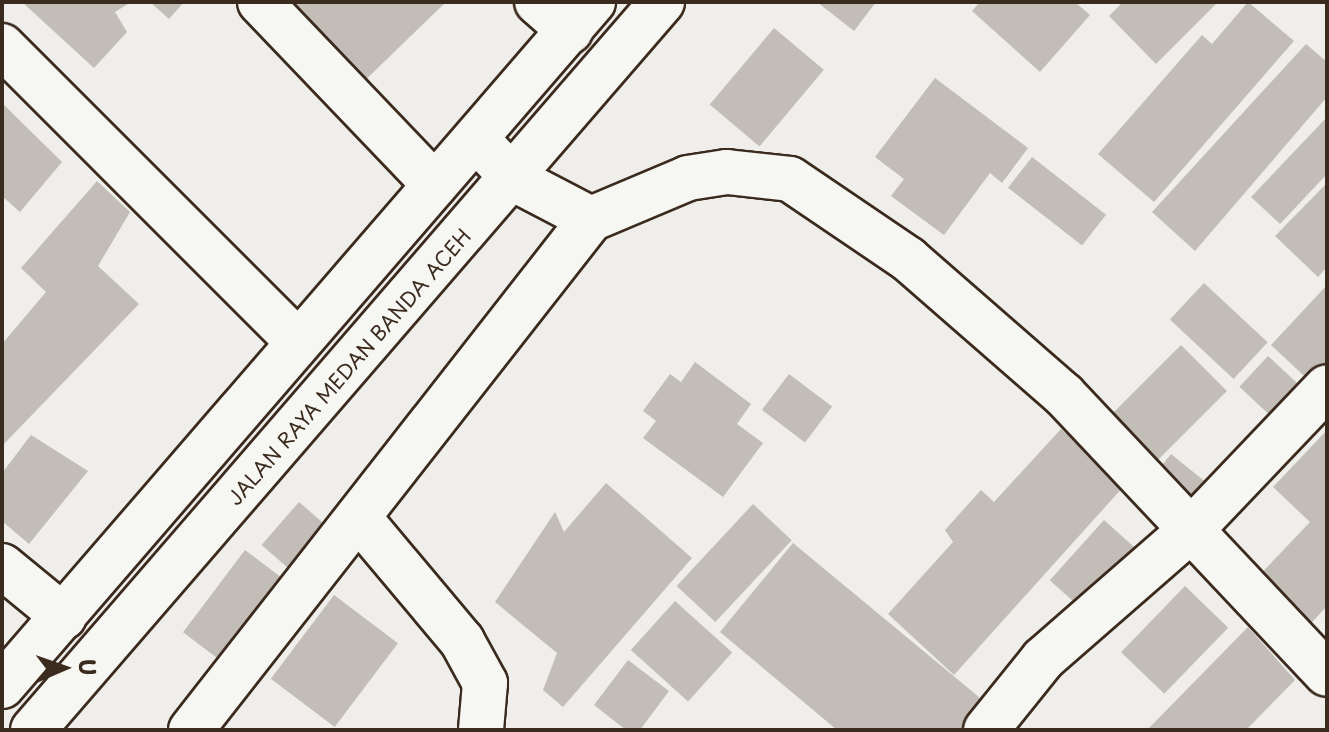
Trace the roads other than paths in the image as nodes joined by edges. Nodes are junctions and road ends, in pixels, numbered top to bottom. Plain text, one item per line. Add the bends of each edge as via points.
1 (260, 2) edge
2 (537, 2) edge
3 (662, 2) edge
4 (582, 16) edge
5 (2, 46) edge
6 (477, 140) junction
7 (514, 179) junction
8 (435, 185) junction
9 (591, 219) junction
10 (296, 340) junction
11 (1327, 387) edge
12 (358, 517) junction
13 (1191, 530) junction
14 (2, 566) edge
15 (64, 617) junction
16 (1327, 674) edge
17 (2, 686) edge
18 (33, 730) edge
19 (191, 730) edge
20 (481, 730) edge
21 (986, 730) edge

1 - 8 main road
2 - 4 main road
3 - 7 main road, JALAN RAYA MEDAN BANDA ACEH
4 - 6 main road
5 - 10 main road
6 - 7 main road
6 - 8 main road
7 - 9 main road
7 - 18 main road, JALAN RAYA MEDAN BANDA ACEH
8 - 10 main road
9 - 12 main road
9 - 13 main road via 688,178 760,172 790,179 908,259 1040,374
10 - 15 main road
11 - 13 main road
12 - 19 main road
12 - 20 main road via 462,641 485,683
13 - 16 main road
13 - 21 main road via 1043,659
14 - 15 main road
15 - 17 main road

